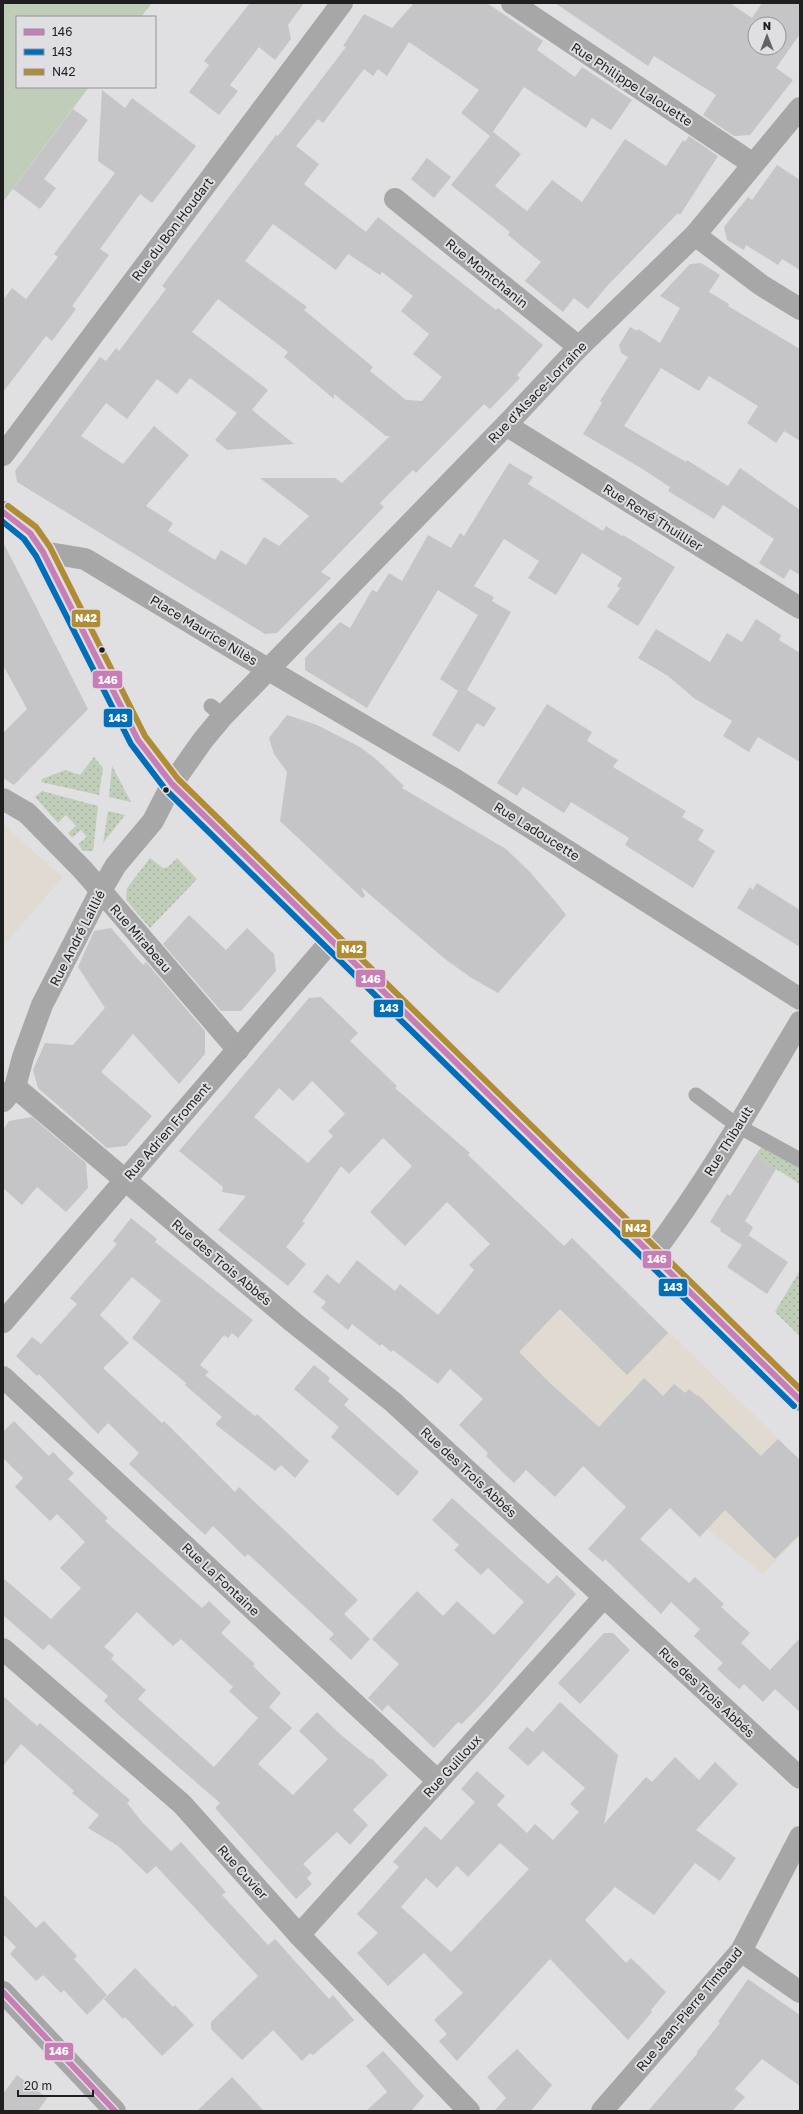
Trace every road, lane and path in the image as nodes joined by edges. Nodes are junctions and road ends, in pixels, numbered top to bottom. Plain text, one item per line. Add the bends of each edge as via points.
1 (342, 3) edge
2 (512, 3) edge
3 (800, 108) edge
4 (753, 164) junction
5 (395, 199) dead end
6 (695, 236) junction
7 (800, 309) edge
8 (579, 347) junction
9 (506, 425) junction
10 (3, 455) edge
11 (3, 512) edge
12 (43, 552) junction
13 (800, 608) edge
14 (269, 670) junction
15 (172, 784) junction
16 (3, 799) edge
17 (100, 892) junction
18 (331, 941) junction
19 (800, 999) edge
20 (800, 1022) edge
21 (238, 1050) junction
22 (9, 1094) edge
23 (696, 1095) dead end
24 (738, 1126) junction
25 (800, 1160) edge
26 (124, 1180) junction
27 (651, 1256) junction
28 (3, 1322) edge
29 (3, 1377) edge
30 (800, 1400) edge
31 (604, 1597) junction
32 (3, 1648) edge
33 (800, 1778) edge
34 (438, 1781) junction
35 (800, 1837) edge
36 (299, 1935) junction
37 (741, 1951) junction
38 (800, 1992) edge
39 (5, 1998) edge
40 (113, 2110) edge
41 (469, 2111) edge
42 (602, 2111) edge

1 - 10 street, Rue du Bon Houdart
2 - 4 street, Rue Philippe Lalouette
3 - 4 street, Rue d'Alsace-Lorraine
4 - 6 street, Rue d'Alsace-Lorraine
5 - 8 street, Rue Montchanin
6 - 7 street
6 - 8 street, Rue d'Alsace-Lorraine
8 - 9 street, Rue d'Alsace-Lorraine
9 - 13 street, Rue René Thuillier
9 - 14 street, Rue d'Alsace-Lorraine
11 - 12 main road via 30,533
12 - 14 street, Place Maurice Nilès via 85,559
12 - 15 main road via 138,740
14 - 15 street, Place Maurice Nilès via 217,711 203,740
14 - 19 street, Rue Ladoucette via 456,780
15 - 17 street, Rue André Laillié via 153,821 116,866
15 - 18 main road
16 - 17 street, Rue Mirabeau via 27,813 83,870
17 - 21 street, Rue Mirabeau
17 - 22 street, Rue André Laillié via 42,1005
18 - 21 street, Rue Adrien Froment
18 - 27 main road
20 - 24 street, Rue Thibault
21 - 26 street, Rue Adrien Froment
22 - 26 street, Rue des Trois Abbés
23 - 24 lane
24 - 25 lane
24 - 27 street, Rue Thibault via 678,1220
26 - 28 street, Rue Adrien Froment
26 - 31 street, Rue des Trois Abbés via 392,1402
27 - 30 main road
29 - 34 street, Rue La Fontaine
31 - 33 street, Rue des Trois Abbés
31 - 34 street, Rue Guilloux
32 - 36 street, Rue Cuvier via 182,1804
34 - 36 street, Rue Guilloux
35 - 37 street, Rue Jean-Pierre Timbaud
36 - 41 street, Rue Cuvier
37 - 38 street
37 - 42 street, Rue Jean-Pierre Timbaud
39 - 40 street

